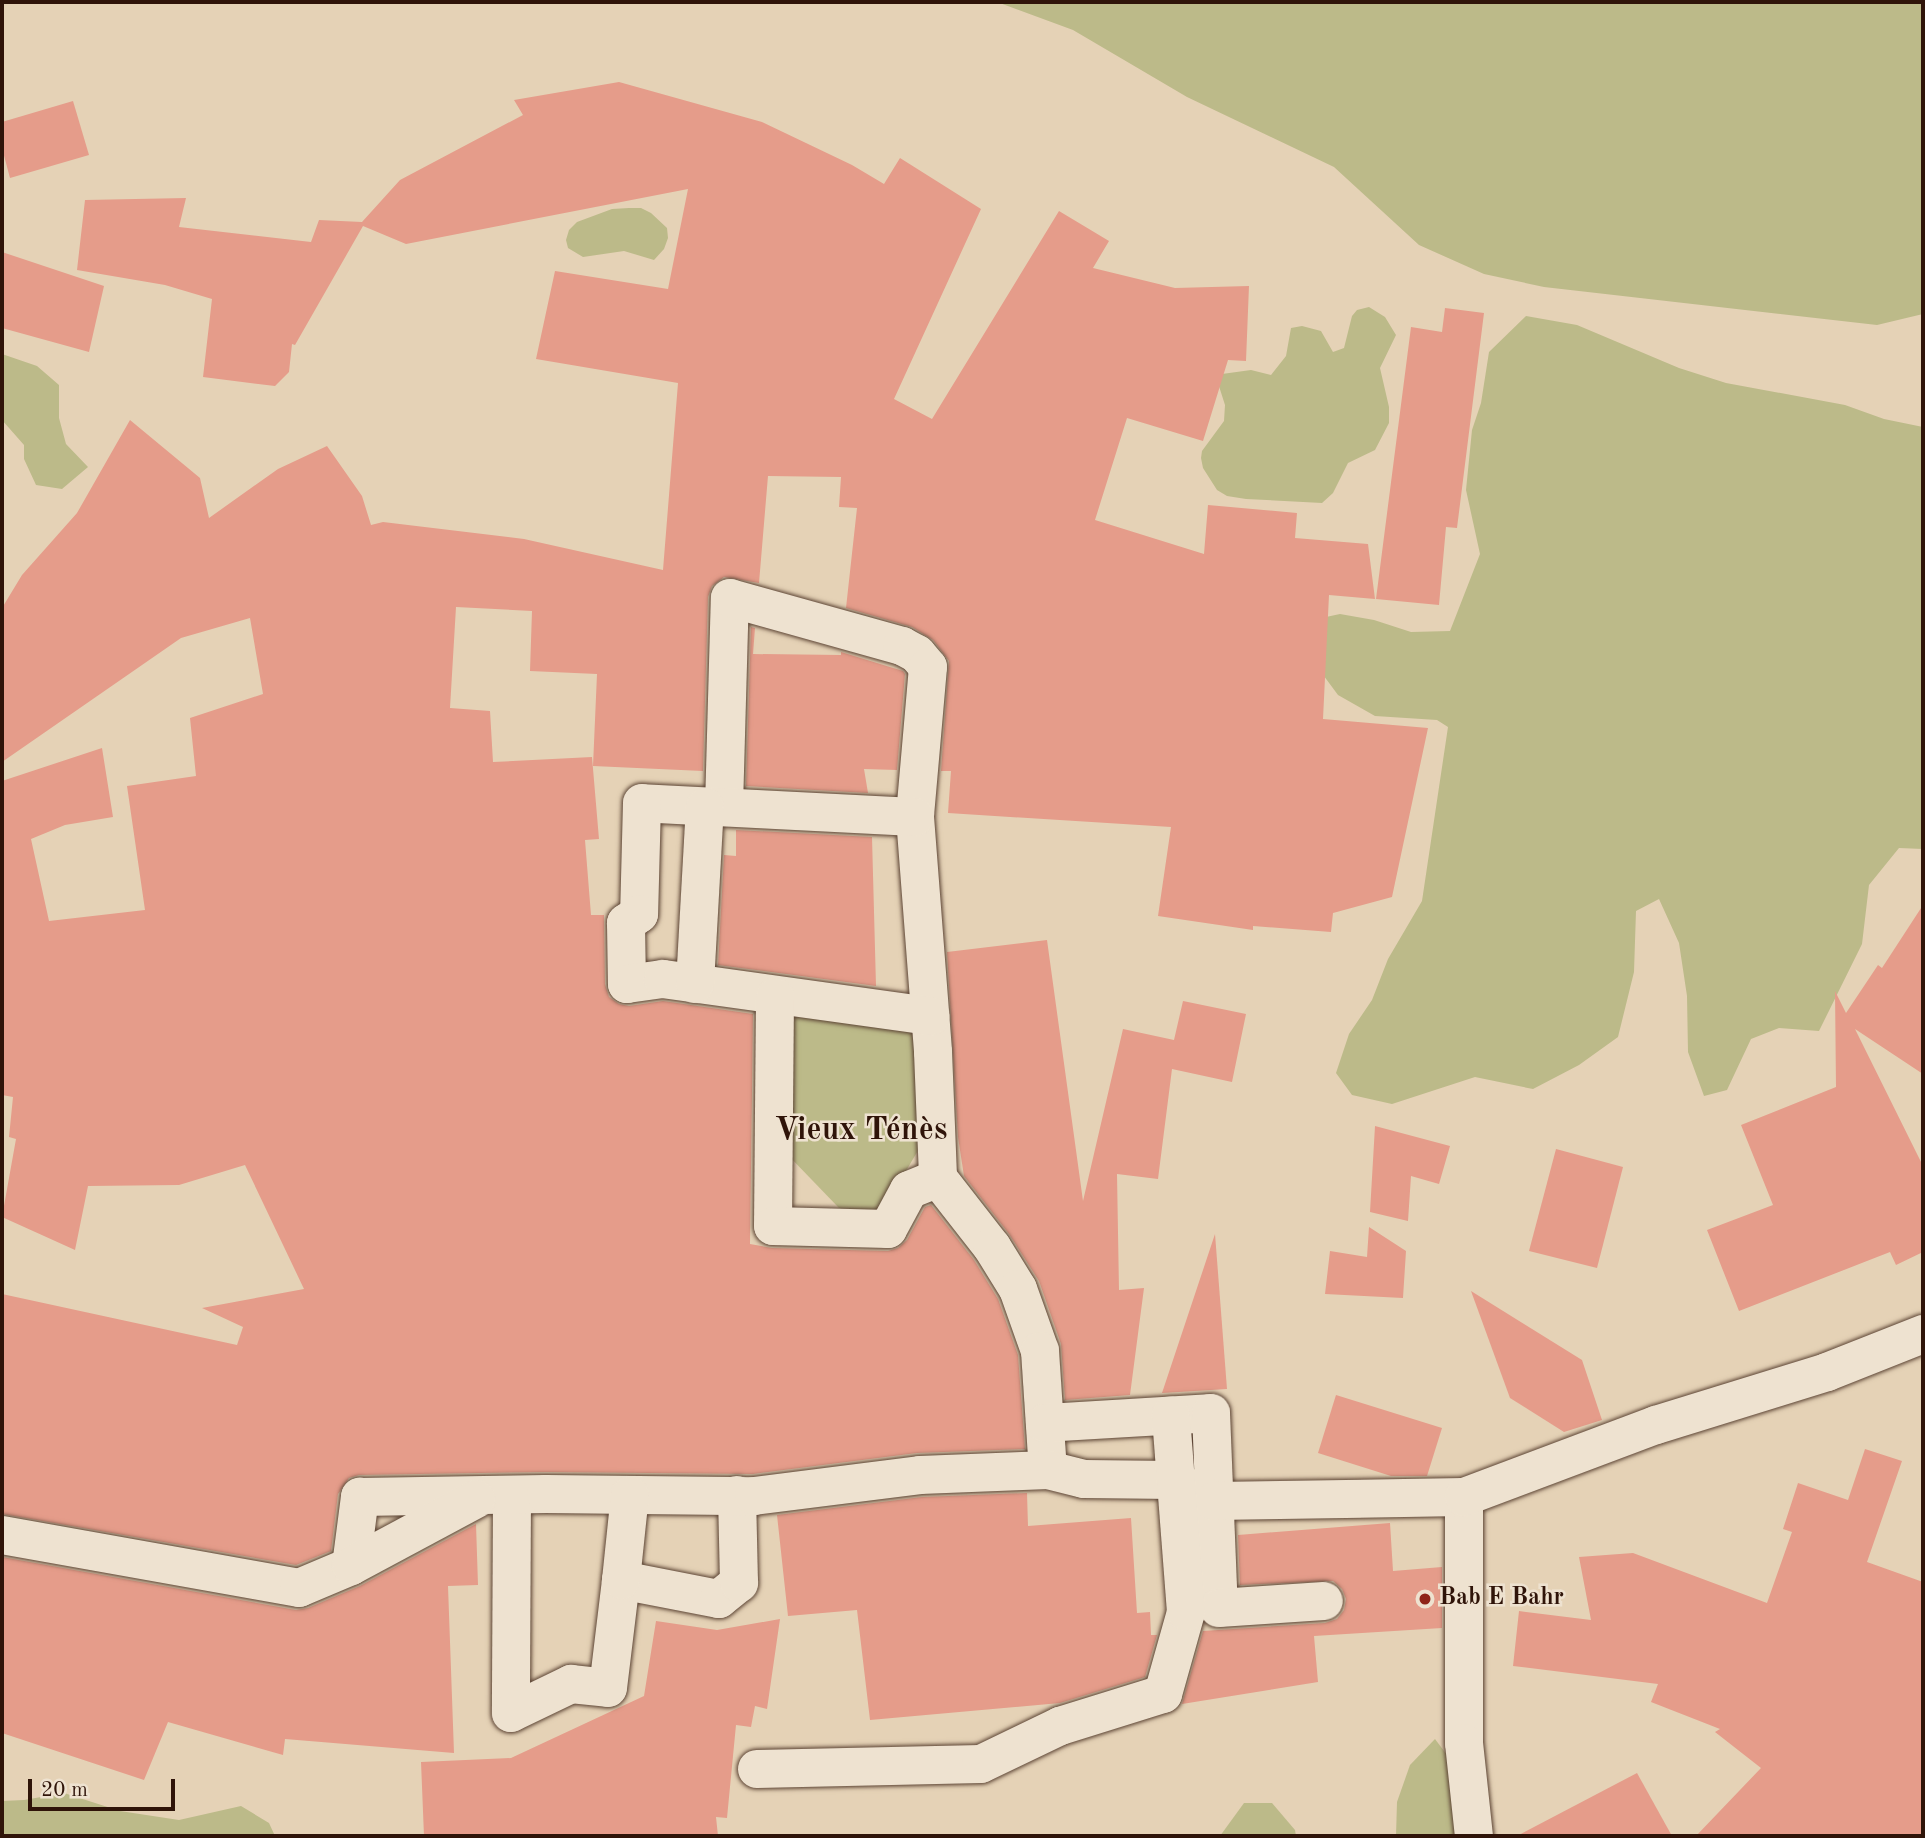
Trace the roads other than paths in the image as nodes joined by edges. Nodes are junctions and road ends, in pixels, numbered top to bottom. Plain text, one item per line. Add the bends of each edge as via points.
1 (714, 807) junction
2 (915, 817) junction
3 (695, 984) junction
4 (775, 997) junction
5 (930, 1016) junction
6 (938, 1178) junction
7 (1923, 1334) edge
8 (1171, 1416) junction
9 (1045, 1423) junction
10 (1048, 1470) junction
11 (1174, 1480) junction
12 (630, 1495) junction
13 (737, 1495) junction
14 (497, 1496) junction
15 (1464, 1497) junction
16 (1214, 1501) junction
17 (2, 1535) edge
18 (351, 1566) junction
19 (621, 1580) junction
20 (1324, 1601) dead end
21 (1203, 1610) junction
22 (757, 1769) dead end
23 (1474, 1836) edge

1 - 2 street
1 - 2 street via 730,598 902,646 928,667
1 - 3 street
1 - 3 street via 642,803 639,914 626,923 627,984 663,979
2 - 5 street
3 - 4 street
4 - 5 street
4 - 6 street via 773,1226 888,1229 909,1190
5 - 6 street
6 - 9 street via 1018,1289 1040,1351
7 - 15 street via 1827,1372 1656,1425
8 - 9 street
8 - 11 street
8 - 16 street via 1211,1413
9 - 10 street
10 - 11 street via 1084,1479
10 - 13 street via 920,1475
11 - 16 street
11 - 21 street
12 - 13 street
12 - 14 street
12 - 19 street
13 - 19 street via 739,1583 719,1599
14 - 18 street
14 - 18 street via 360,1497
14 - 19 street via 511,1713 571,1684 608,1688
15 - 16 street
15 - 23 street via 1464,1743
16 - 21 street
17 - 18 street via 299,1588
20 - 21 street
21 - 22 street via 1163,1694 1060,1726 981,1764

